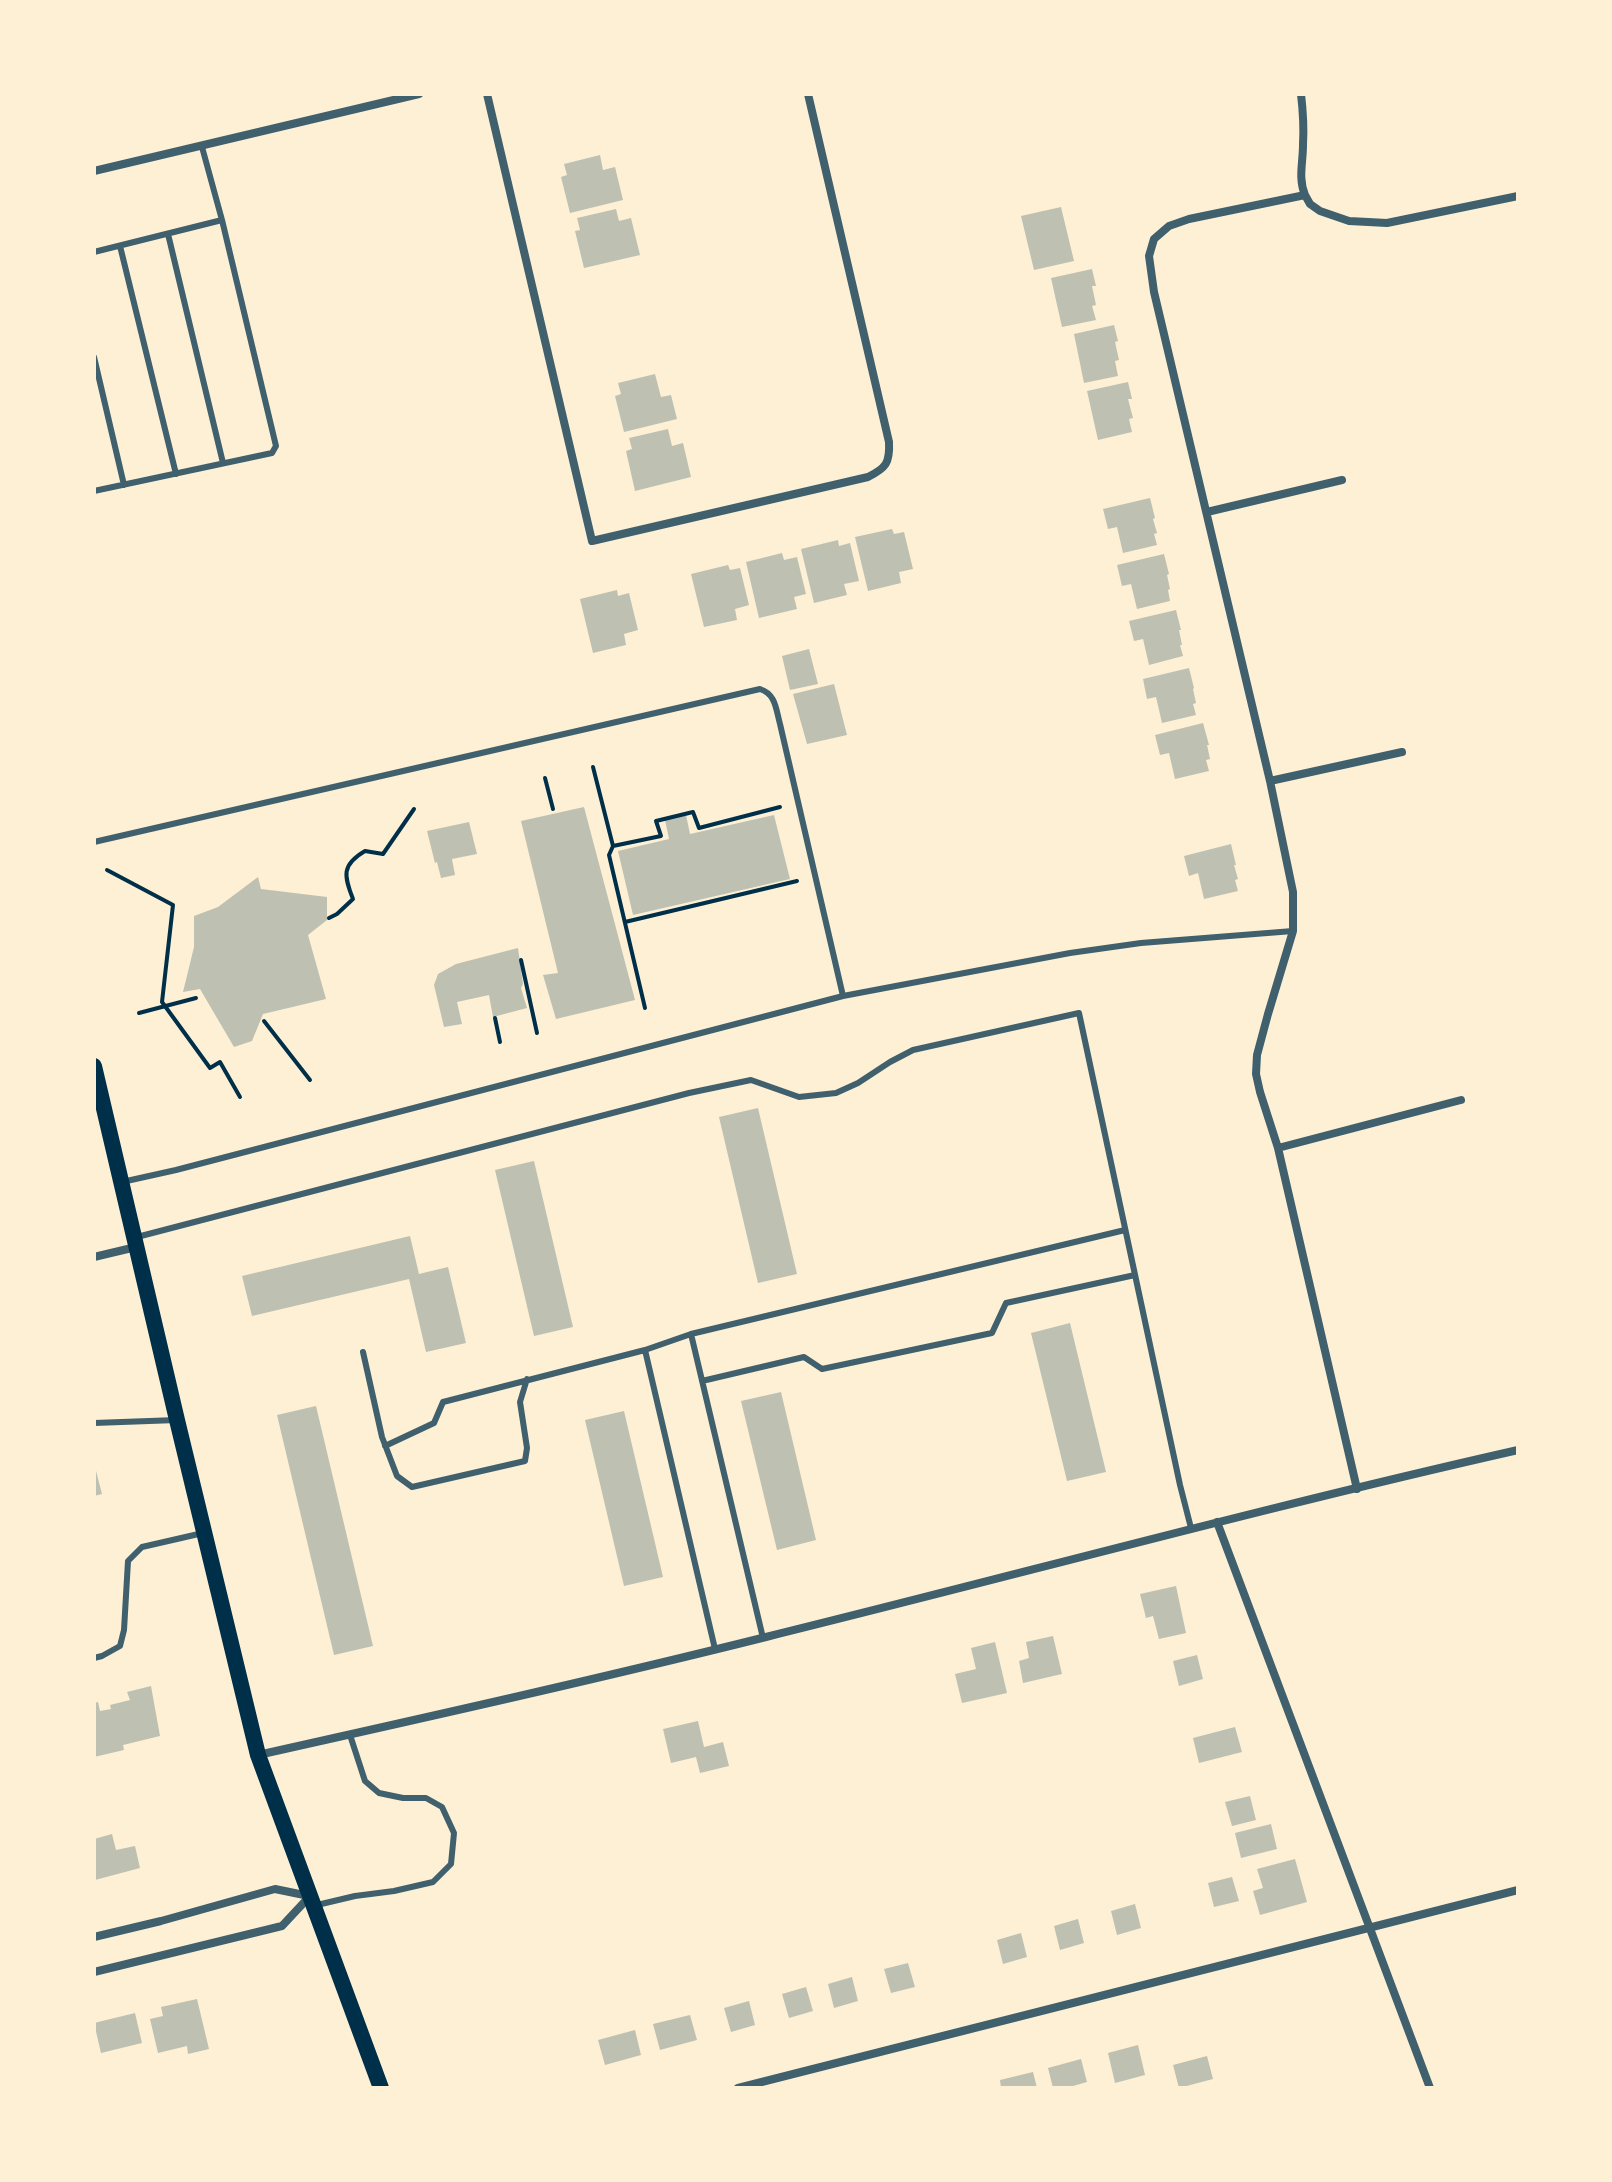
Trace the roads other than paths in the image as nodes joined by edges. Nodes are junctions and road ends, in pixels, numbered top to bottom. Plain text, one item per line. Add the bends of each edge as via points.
1 (419, 94) edge
2 (487, 94) edge
3 (808, 94) edge
4 (1301, 94) edge
5 (202, 147) junction
6 (94, 171) edge
7 (1305, 195) junction
8 (1518, 196) edge
9 (222, 220) junction
10 (168, 234) junction
11 (120, 246) junction
12 (94, 252) edge
13 (94, 357) edge
14 (223, 463) junction
15 (176, 474) junction
16 (1342, 480) dead end
17 (124, 485) junction
18 (94, 491) edge
19 (1207, 512) junction
20 (1402, 752) dead end
21 (1270, 781) junction
22 (94, 842) edge
23 (1293, 931) junction
24 (843, 996) junction
25 (94, 1066) edge
26 (1461, 1100) dead end
27 (1278, 1148) junction
28 (122, 1182) junction
29 (1125, 1230) junction
30 (135, 1242) junction
31 (94, 1257) edge
32 (1135, 1275) junction
33 (691, 1334) junction
34 (645, 1350) junction
35 (363, 1352) dead end
36 (527, 1379) junction
37 (702, 1381) junction
38 (177, 1420) junction
39 (94, 1423) edge
40 (385, 1446) junction
41 (1518, 1450) edge
42 (1357, 1489) junction
43 (1217, 1522) junction
44 (1191, 1528) junction
45 (204, 1533) junction
46 (763, 1638) junction
47 (715, 1649) junction
48 (94, 1658) edge
49 (350, 1735) junction
50 (258, 1755) junction
51 (1518, 1890) edge
52 (311, 1901) junction
53 (1368, 1928) junction
54 (94, 1937) edge
55 (94, 1972) edge
56 (381, 2088) edge
57 (738, 2088) edge
58 (1430, 2088) edge

1 - 5 street
2 - 3 street via 592,541 868,477 887,465 889,442
4 - 7 street via 1300,174
5 - 6 street
5 - 9 lane
7 - 8 street via 1320,211 1349,221 1387,223
7 - 19 street via 1189,219 1154,239 1149,256 1154,292
9 - 10 lane
9 - 14 lane via 276,446 272,453
10 - 11 lane
10 - 14 lane
11 - 12 lane
11 - 15 lane
13 - 17 lane
14 - 15 lane
15 - 17 lane
16 - 19 street
17 - 18 lane
19 - 21 street
20 - 21 street
21 - 23 street via 1293,892
22 - 24 lane via 760,689 768,692 777,712
23 - 24 lane via 1070,953
23 - 27 street via 1257,1055 1260,1092
24 - 28 lane
25 - 28 main road
26 - 27 street
27 - 42 street
28 - 30 main road
29 - 30 lane via 1079,1013 913,1050 836,1093 799,1097 751,1080 689,1093
29 - 32 lane
29 - 33 lane
30 - 31 street
30 - 38 main road
32 - 37 lane via 1006,1303 992,1333 822,1369 804,1357
32 - 44 lane
33 - 34 lane
33 - 37 lane
34 - 36 lane
34 - 47 lane
35 - 40 lane
36 - 40 lane via 443,1402 434,1423
36 - 40 lane via 520,1402 525,1461 412,1487 397,1476
37 - 46 lane
38 - 39 lane
38 - 45 main road
41 - 42 street
42 - 43 street
43 - 44 street
43 - 53 street
44 - 46 street
45 - 48 lane via 142,1547 128,1561 120,1646
45 - 50 main road
46 - 47 street
47 - 49 street
49 - 50 street
49 - 52 lane via 365,1781 379,1793 426,1798 442,1807 454,1833 451,1864 433,1882
50 - 52 main road
51 - 53 street
52 - 54 street via 275,1889
52 - 55 street via 282,1926
52 - 56 main road
53 - 57 street
53 - 58 street

